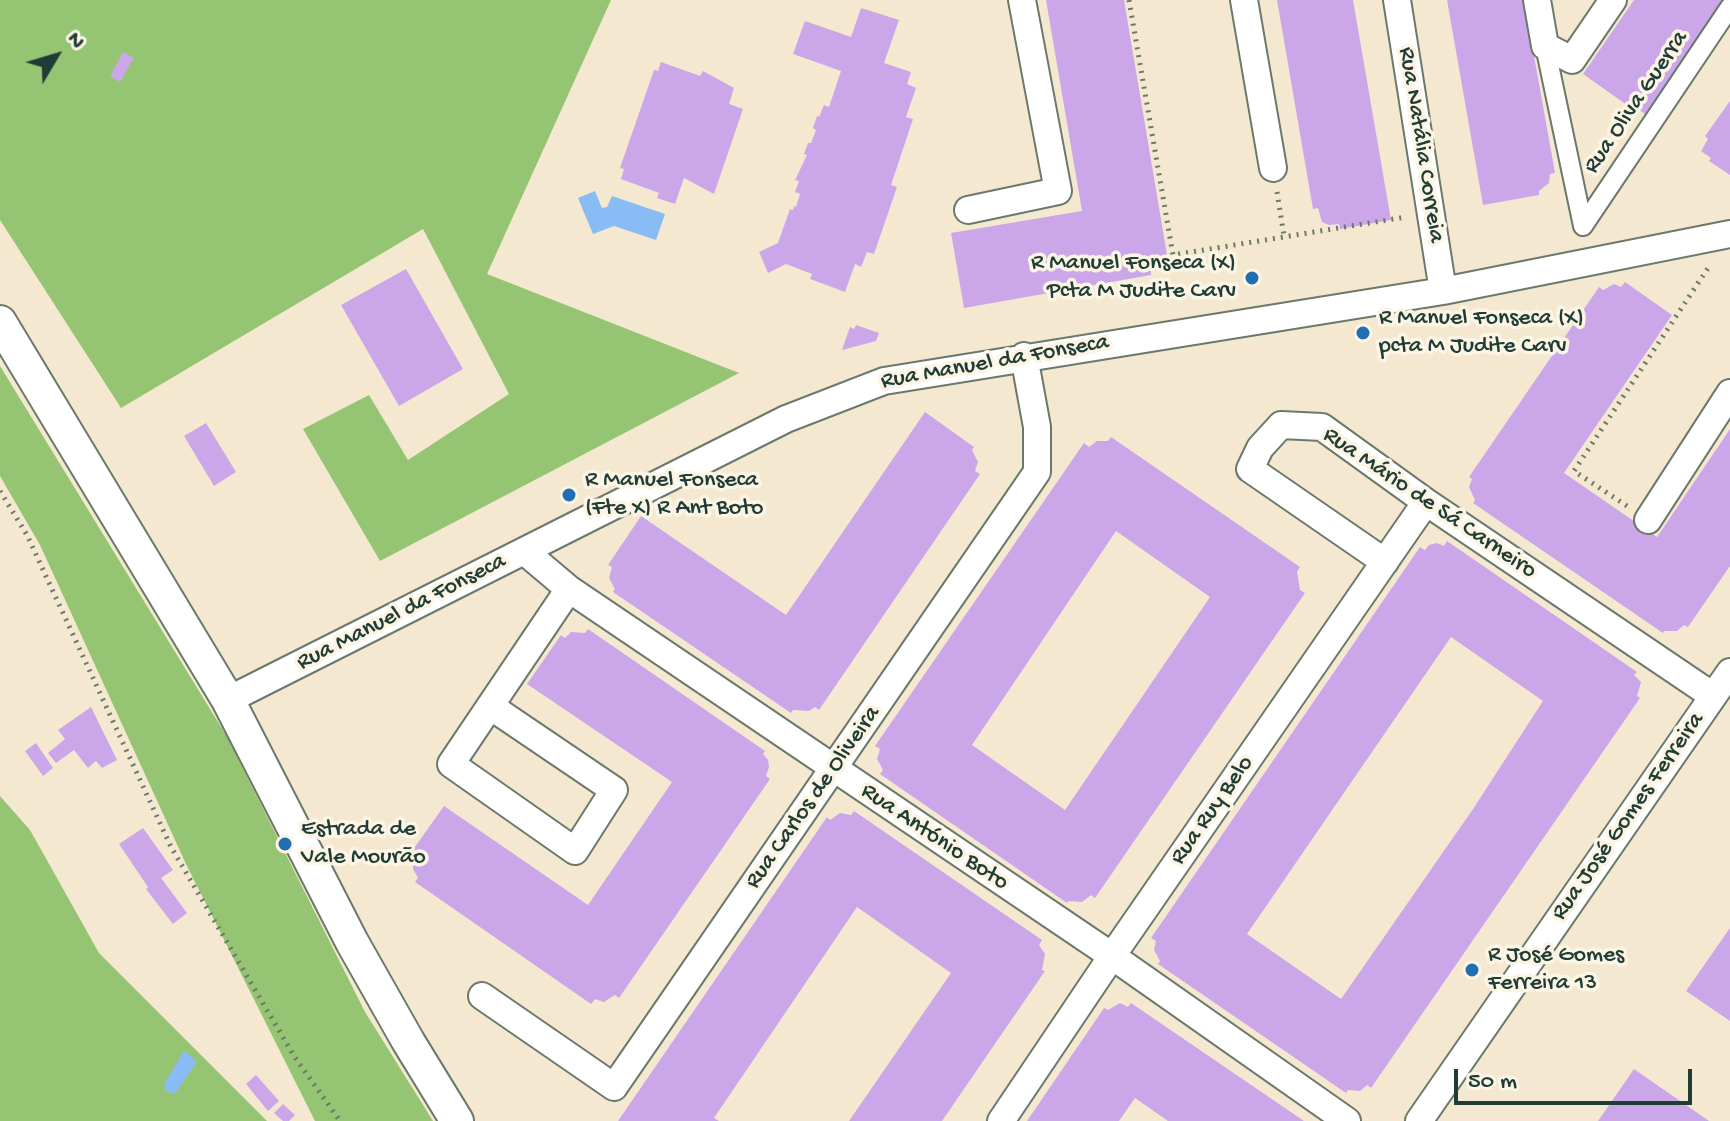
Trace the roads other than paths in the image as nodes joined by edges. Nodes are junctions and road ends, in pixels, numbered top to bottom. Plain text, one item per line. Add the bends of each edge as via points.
1 (1022, 0) edge
2 (1244, 0) edge
3 (1397, 0) edge
4 (1537, 0) edge
5 (1613, 0) edge
6 (1730, 7) edge
7 (1545, 46) junction
8 (1273, 168) road end
9 (968, 210) dead end
10 (1730, 234) edge
11 (1443, 291) junction
12 (0, 322) edge
13 (1024, 356) junction
14 (1730, 393) edge
15 (1426, 502) junction
16 (1648, 520) road end
17 (524, 551) junction
18 (1385, 562) junction
19 (569, 589) junction
20 (1730, 672) edge
21 (1713, 696) junction
22 (228, 700) junction
23 (490, 706) junction
24 (834, 770) junction
25 (1112, 956) junction
26 (482, 996) dead end
27 (457, 1121) edge
28 (1001, 1121) edge
29 (1347, 1121) edge
30 (1419, 1121) edge

1 - 9 street via 1058,191
2 - 8 street
3 - 11 street, Rua Natália Correia
4 - 7 street
5 - 7 street via 1572,60
6 - 7 street, Rua Oliva Guerra via 1583,226
10 - 11 street, Rua Manuel da Fonseca
11 - 13 street, Rua Manuel da Fonseca
12 - 22 street
13 - 17 street, Rua Manuel da Fonseca via 870,386 786,419
13 - 24 street, Rua Carlos de Oliveira via 1037,427 1037,472
14 - 16 street
15 - 18 street, Rua Ruy Belo
15 - 18 street, Rua Mário de Sá Carneiro via 1322,427 1281,425 1260,448 1250,469
15 - 21 street, Rua Mário de Sá Carneiro
17 - 19 street, Rua António Boto
17 - 22 street, Rua Manuel da Fonseca
18 - 25 street, Rua Ruy Belo
19 - 23 street
19 - 24 street, Rua António Boto
20 - 21 street, Rua José Gomes Ferreira
21 - 30 street, Rua José Gomes Ferreira
22 - 27 street via 352,942
23 - 23 street via 451,764 575,851 614,790
24 - 25 street, Rua António Boto
24 - 26 street, Rua Carlos de Oliveira via 614,1087
25 - 28 street, Rua Ruy Belo
25 - 29 street, Rua António Boto

